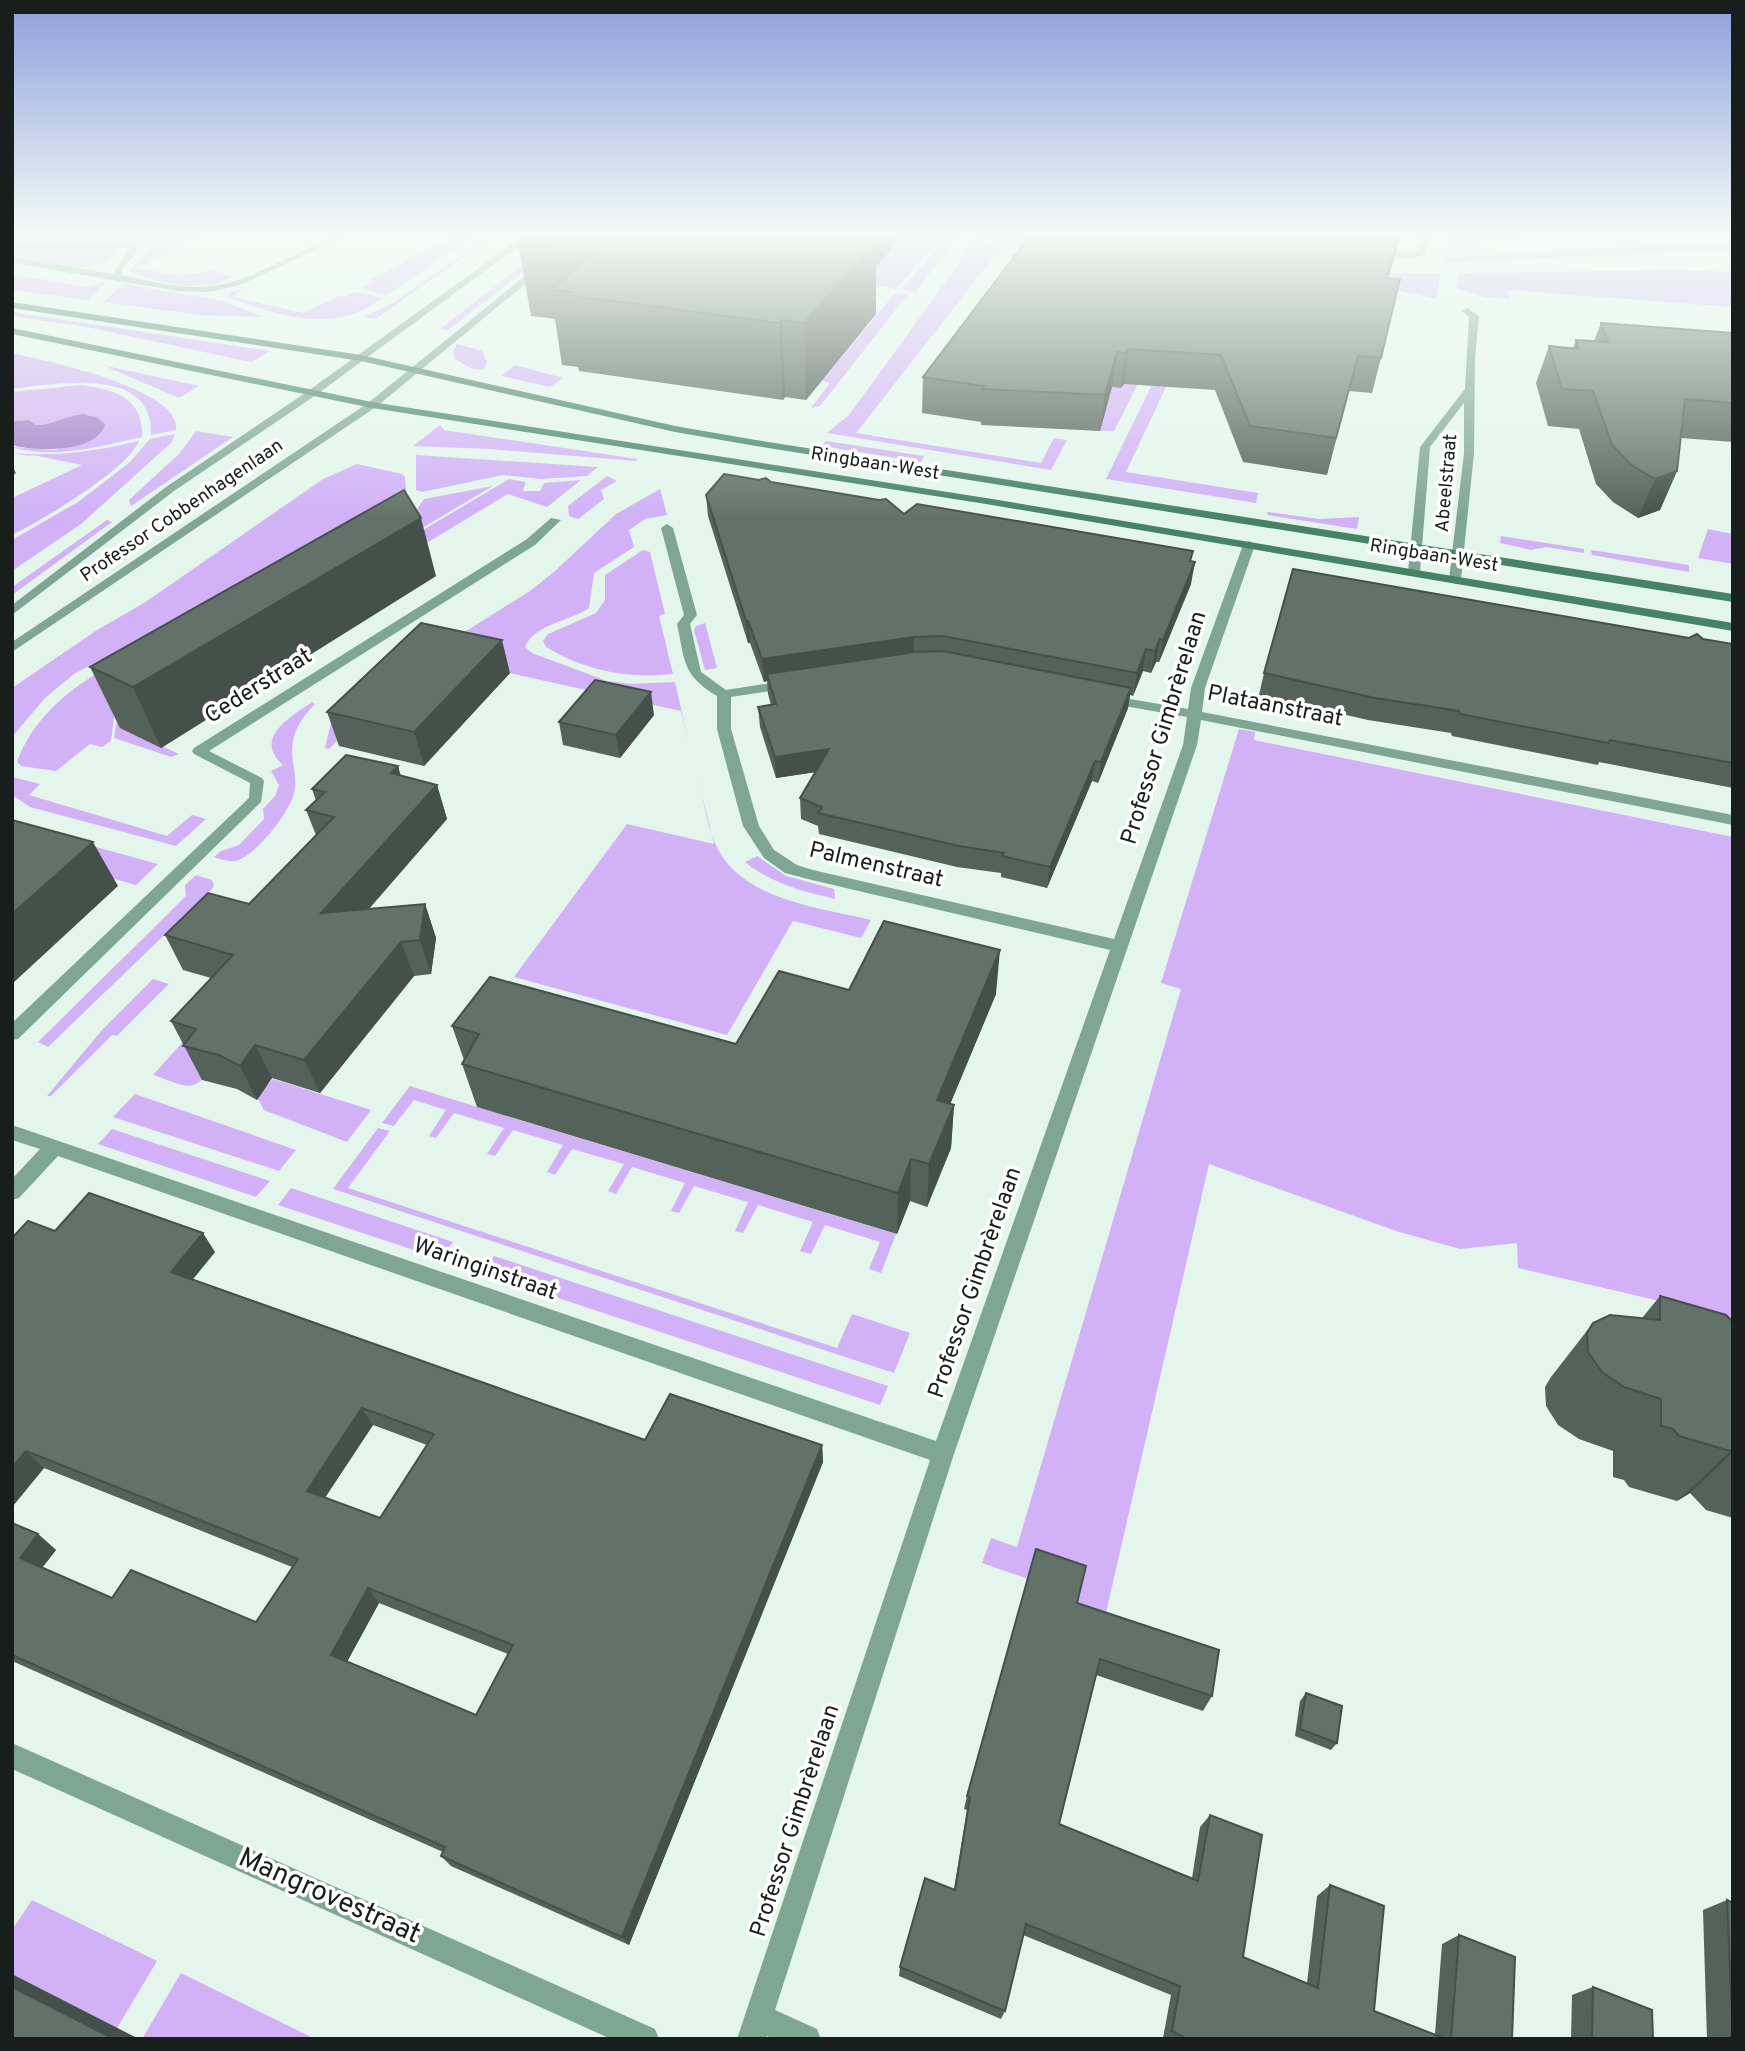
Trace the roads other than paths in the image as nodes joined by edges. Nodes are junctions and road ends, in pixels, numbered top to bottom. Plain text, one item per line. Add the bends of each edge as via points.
1 (162, 328) edge
2 (403, 328) edge
3 (465, 328) edge
4 (1473, 328) edge
5 (12, 331) edge
6 (361, 358) junction
7 (416, 370) junction
8 (1469, 389) junction
9 (312, 394) junction
10 (372, 405) junction
11 (555, 520) dead end
12 (667, 528) dead end
13 (1249, 545) junction
14 (1416, 546) junction
15 (1458, 553) junction
16 (1414, 572) junction
17 (1455, 579) junction
18 (1733, 598) edge
19 (12, 611) edge
20 (1733, 627) edge
21 (12, 648) edge
22 (806, 682) edge
23 (724, 694) junction
24 (1096, 697) edge
25 (1194, 715) junction
26 (1733, 820) edge
27 (1120, 946) junction
28 (12, 1034) edge
29 (12, 1132) edge
30 (53, 1148) junction
31 (12, 1192) edge
32 (943, 1454) junction
33 (12, 1756) edge
34 (755, 2028) edge
35 (645, 2039) edge
36 (807, 2039) edge

1 - 6 main road, Ringbaan-West
2 - 6 street, Professor Cobbenhagenlaan
3 - 7 street, Professor Cobbenhagenlaan
4 - 8 street, Abeelstraat
5 - 9 main road, Ringbaan-West
6 - 7 main road, Ringbaan-West
6 - 9 street, Professor Cobbenhagenlaan
7 - 10 street, Professor Cobbenhagenlaan
7 - 14 main road, Ringbaan-West via 743,441
8 - 14 street, Abeelstraat via 1425,447
8 - 15 street, Abeelstraat via 1469,453
9 - 10 main road, Ringbaan-West
9 - 19 street, Professor Cobbenhagenlaan via 170,489
10 - 13 main road, Ringbaan-West
10 - 21 street, Professor Cobbenhagenlaan
11 - 28 street, Cederstraat via 531,542 199,751 257,781 256,799
12 - 23 street via 691,615 683,624 695,673
13 - 16 main road, Ringbaan-West
13 - 25 street, Professor Gimbrèrelaan via 1198,688
14 - 15 main road, Ringbaan-West
14 - 16 street, Abeelstraat
15 - 17 street, Abeelstraat
15 - 18 main road, Ringbaan-West
16 - 17 main road, Ringbaan-West
17 - 20 main road, Ringbaan-West
22 - 23 street
23 - 27 street, Palmenstraat via 724,729 751,826 761,844 780,862 812,875
24 - 25 street, Plataanstraat
25 - 26 street, Plataanstraat
25 - 27 street, Professor Gimbrèrelaan via 1190,745
27 - 32 street, Professor Gimbrèrelaan
29 - 30 street, Waringinstraat
30 - 31 street
30 - 32 street, Waringinstraat
32 - 34 street, Professor Gimbrèrelaan
33 - 35 street, Mangrovestraat
34 - 36 street

